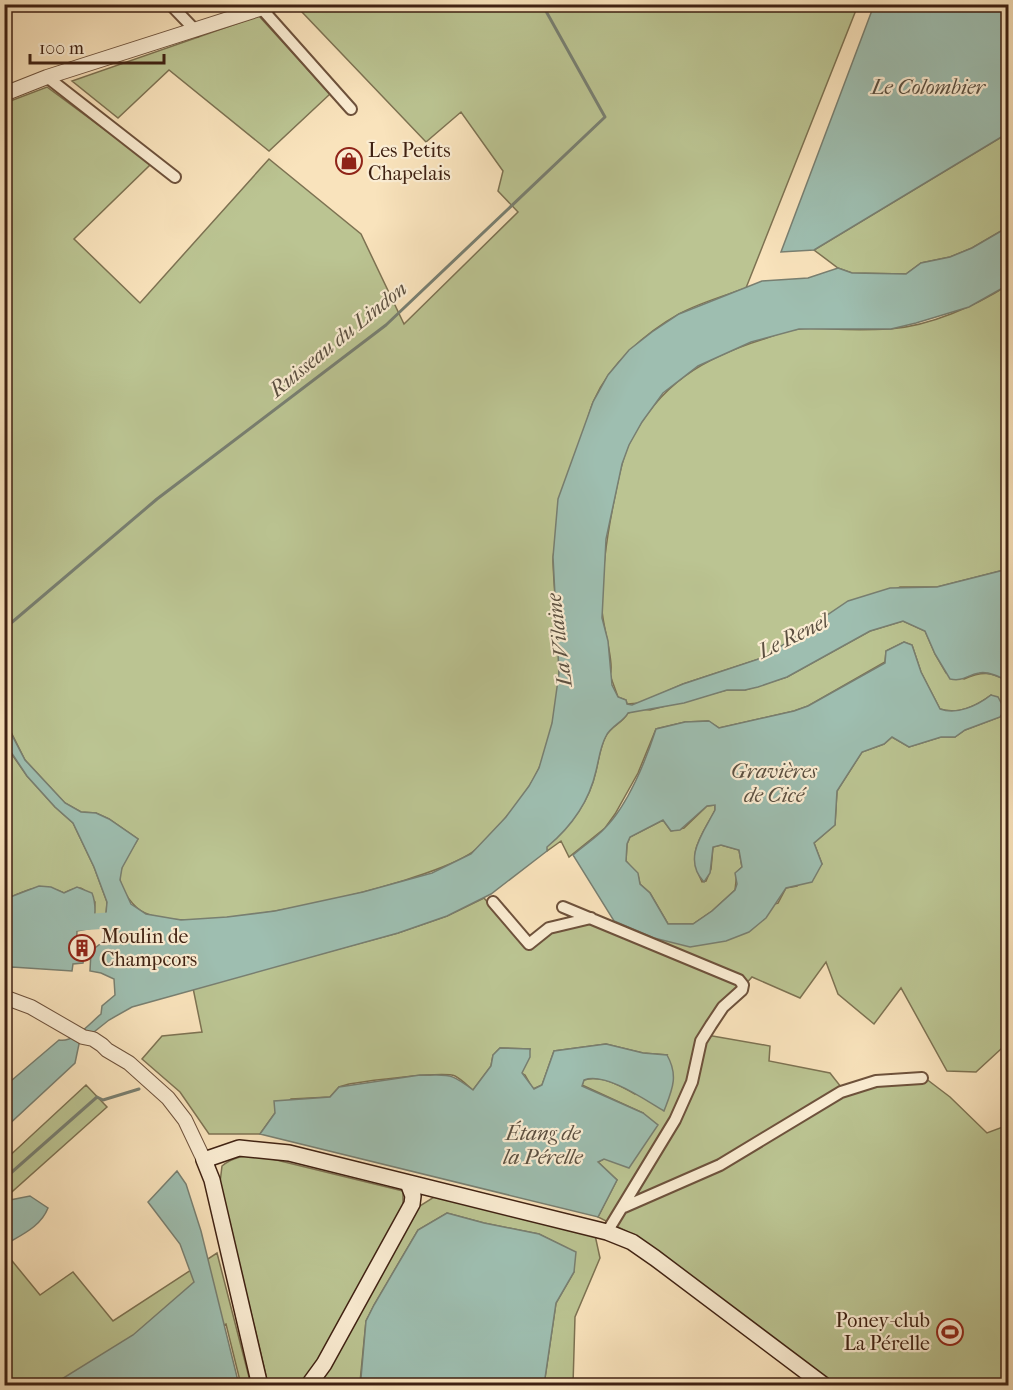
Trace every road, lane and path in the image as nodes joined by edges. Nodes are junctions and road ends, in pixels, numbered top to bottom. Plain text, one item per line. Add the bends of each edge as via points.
1 (170, 4) edge
2 (269, 7) edge
3 (196, 31) junction
4 (47, 77) junction
5 (4, 94) edge
6 (351, 109) dead end
7 (175, 177) dead end
8 (493, 902) dead end
9 (563, 907) dead end
10 (591, 918) junction
11 (4, 997) edge
12 (922, 1078) dead end
13 (204, 1160) junction
14 (408, 1183) junction
15 (438, 1191) junction
16 (412, 1204) junction
17 (624, 1207) junction
18 (608, 1232) junction
19 (261, 1386) edge
20 (308, 1386) edge
21 (825, 1386) edge

1 - 3 street
2 - 3 street
2 - 6 street
3 - 4 street
4 - 5 street
4 - 7 street
8 - 10 street via 529,944 549,928
9 - 10 street
10 - 17 street via 743,985 701,1041 692,1082 675,1120
11 - 13 street via 100,1043 138,1071 185,1120
12 - 17 street via 876,1081 841,1092 720,1165
13 - 14 main road via 239,1148 267,1150
13 - 19 main road
14 - 15 main road
14 - 16 main road
15 - 16 main road
15 - 18 main road
16 - 20 main road
17 - 18 street
18 - 21 main road via 655,1258

